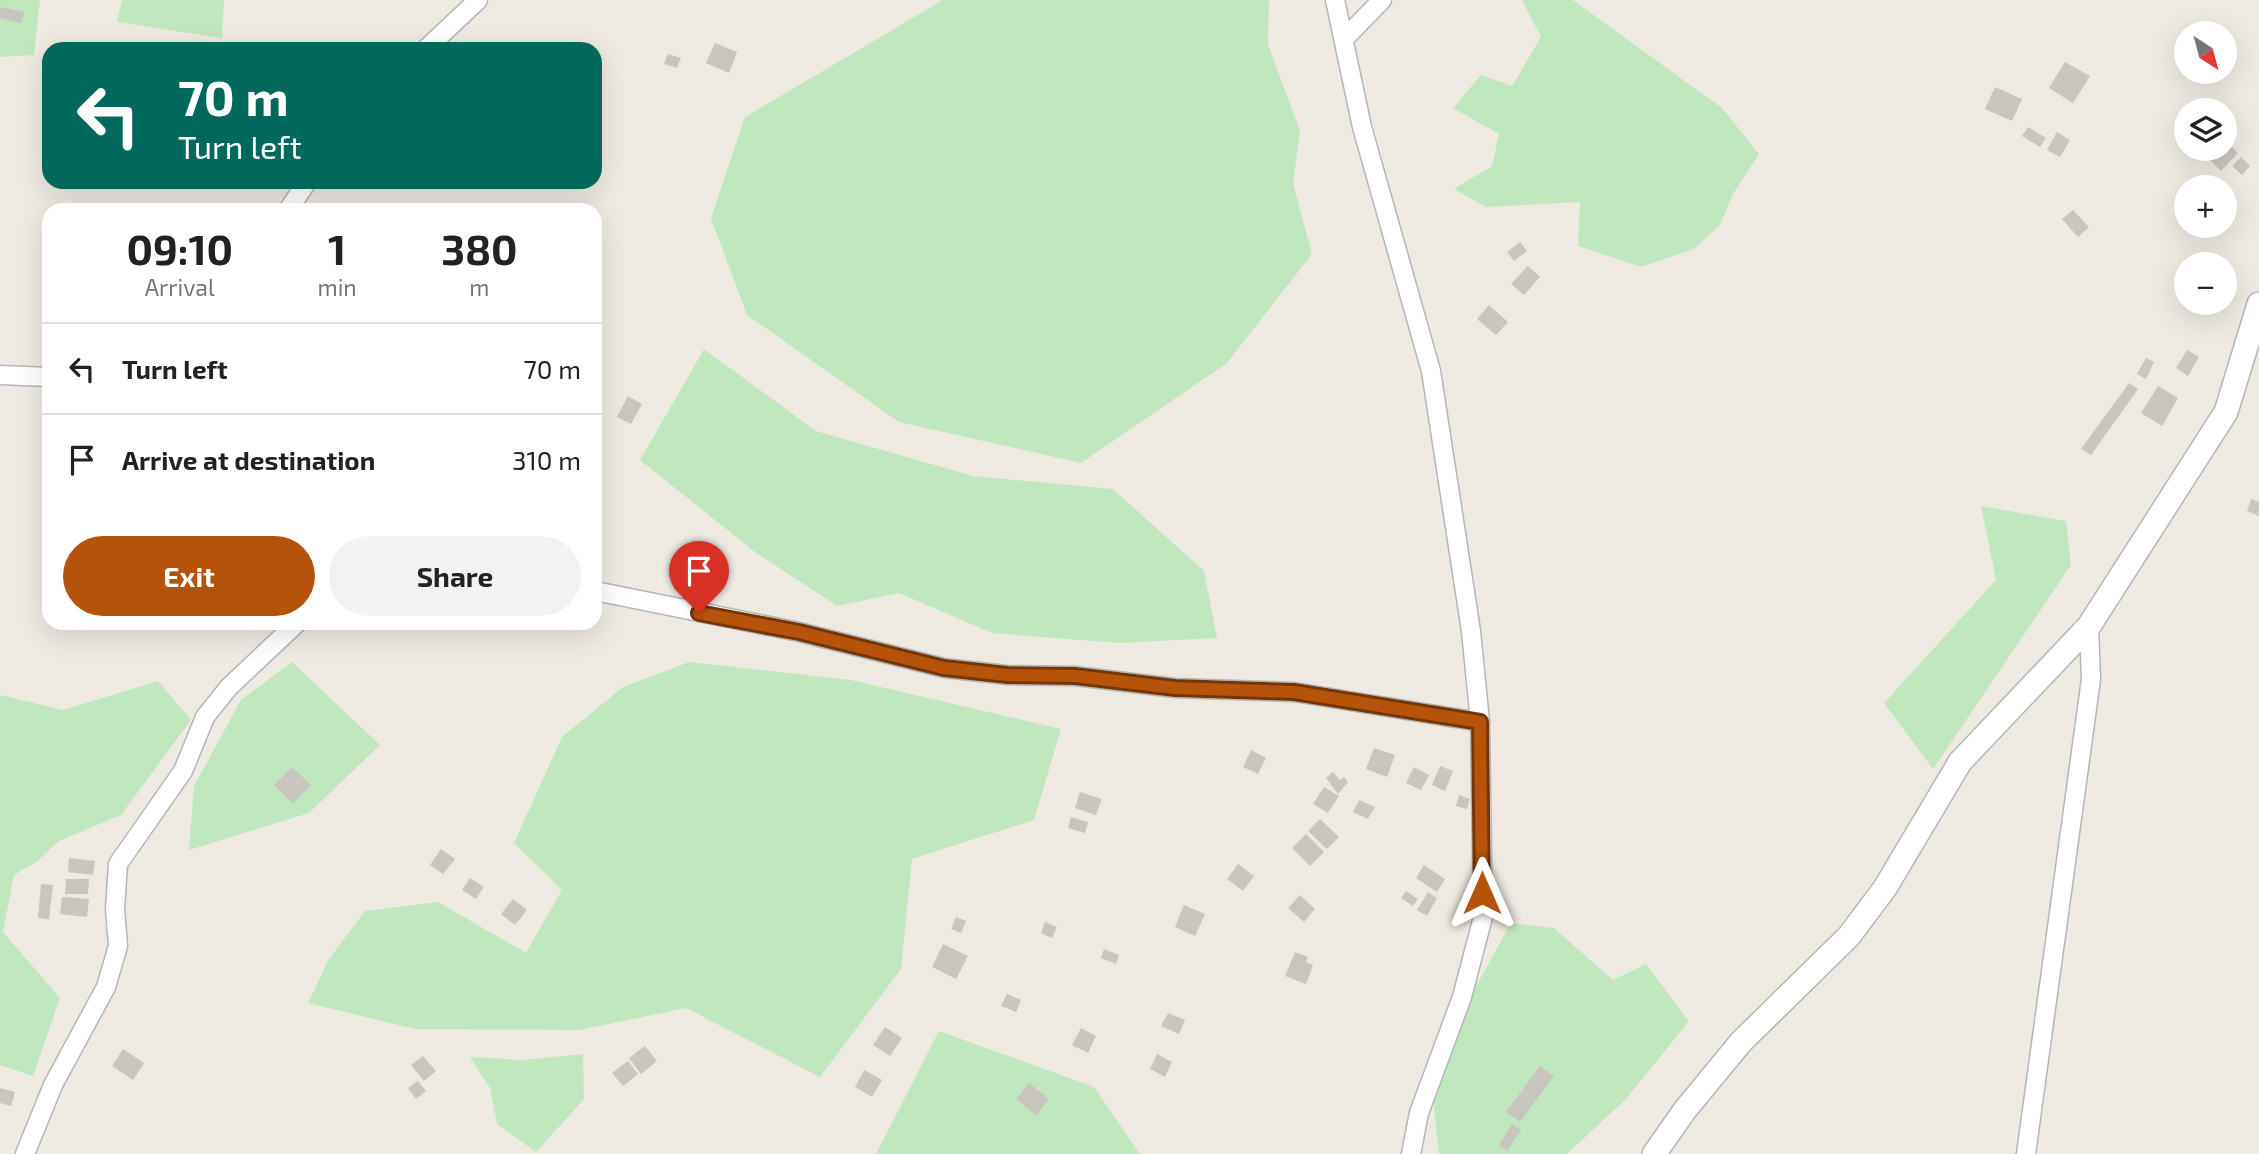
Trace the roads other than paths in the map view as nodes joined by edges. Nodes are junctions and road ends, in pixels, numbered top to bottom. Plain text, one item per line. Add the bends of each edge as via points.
1 (478, 0) edge
2 (1335, 0) edge
3 (1382, 0) edge
4 (1344, 39) junction
5 (433, 42) edge
6 (2259, 304) edge
7 (0, 375) edge
8 (42, 377) edge
9 (602, 592) edge
10 (2089, 626) junction
11 (289, 630) edge
12 (1480, 722) junction
13 (25, 1154) edge
14 (1411, 1154) edge
15 (1654, 1154) edge
16 (2026, 1154) edge

1 - 5 street
2 - 4 street
3 - 4 street
4 - 12 street via 1362,127 1431,371 1471,631
6 - 10 street via 2226,412
7 - 8 street
9 - 12 street via 799,632 944,668 1175,688 1294,692
10 - 15 street via 1960,762 1885,888 1849,936 1741,1042
10 - 16 street via 2091,679
11 - 13 street via 205,717 183,771 118,864 118,946 106,987 53,1085
12 - 14 street via 1483,917 1462,997 1419,1113

